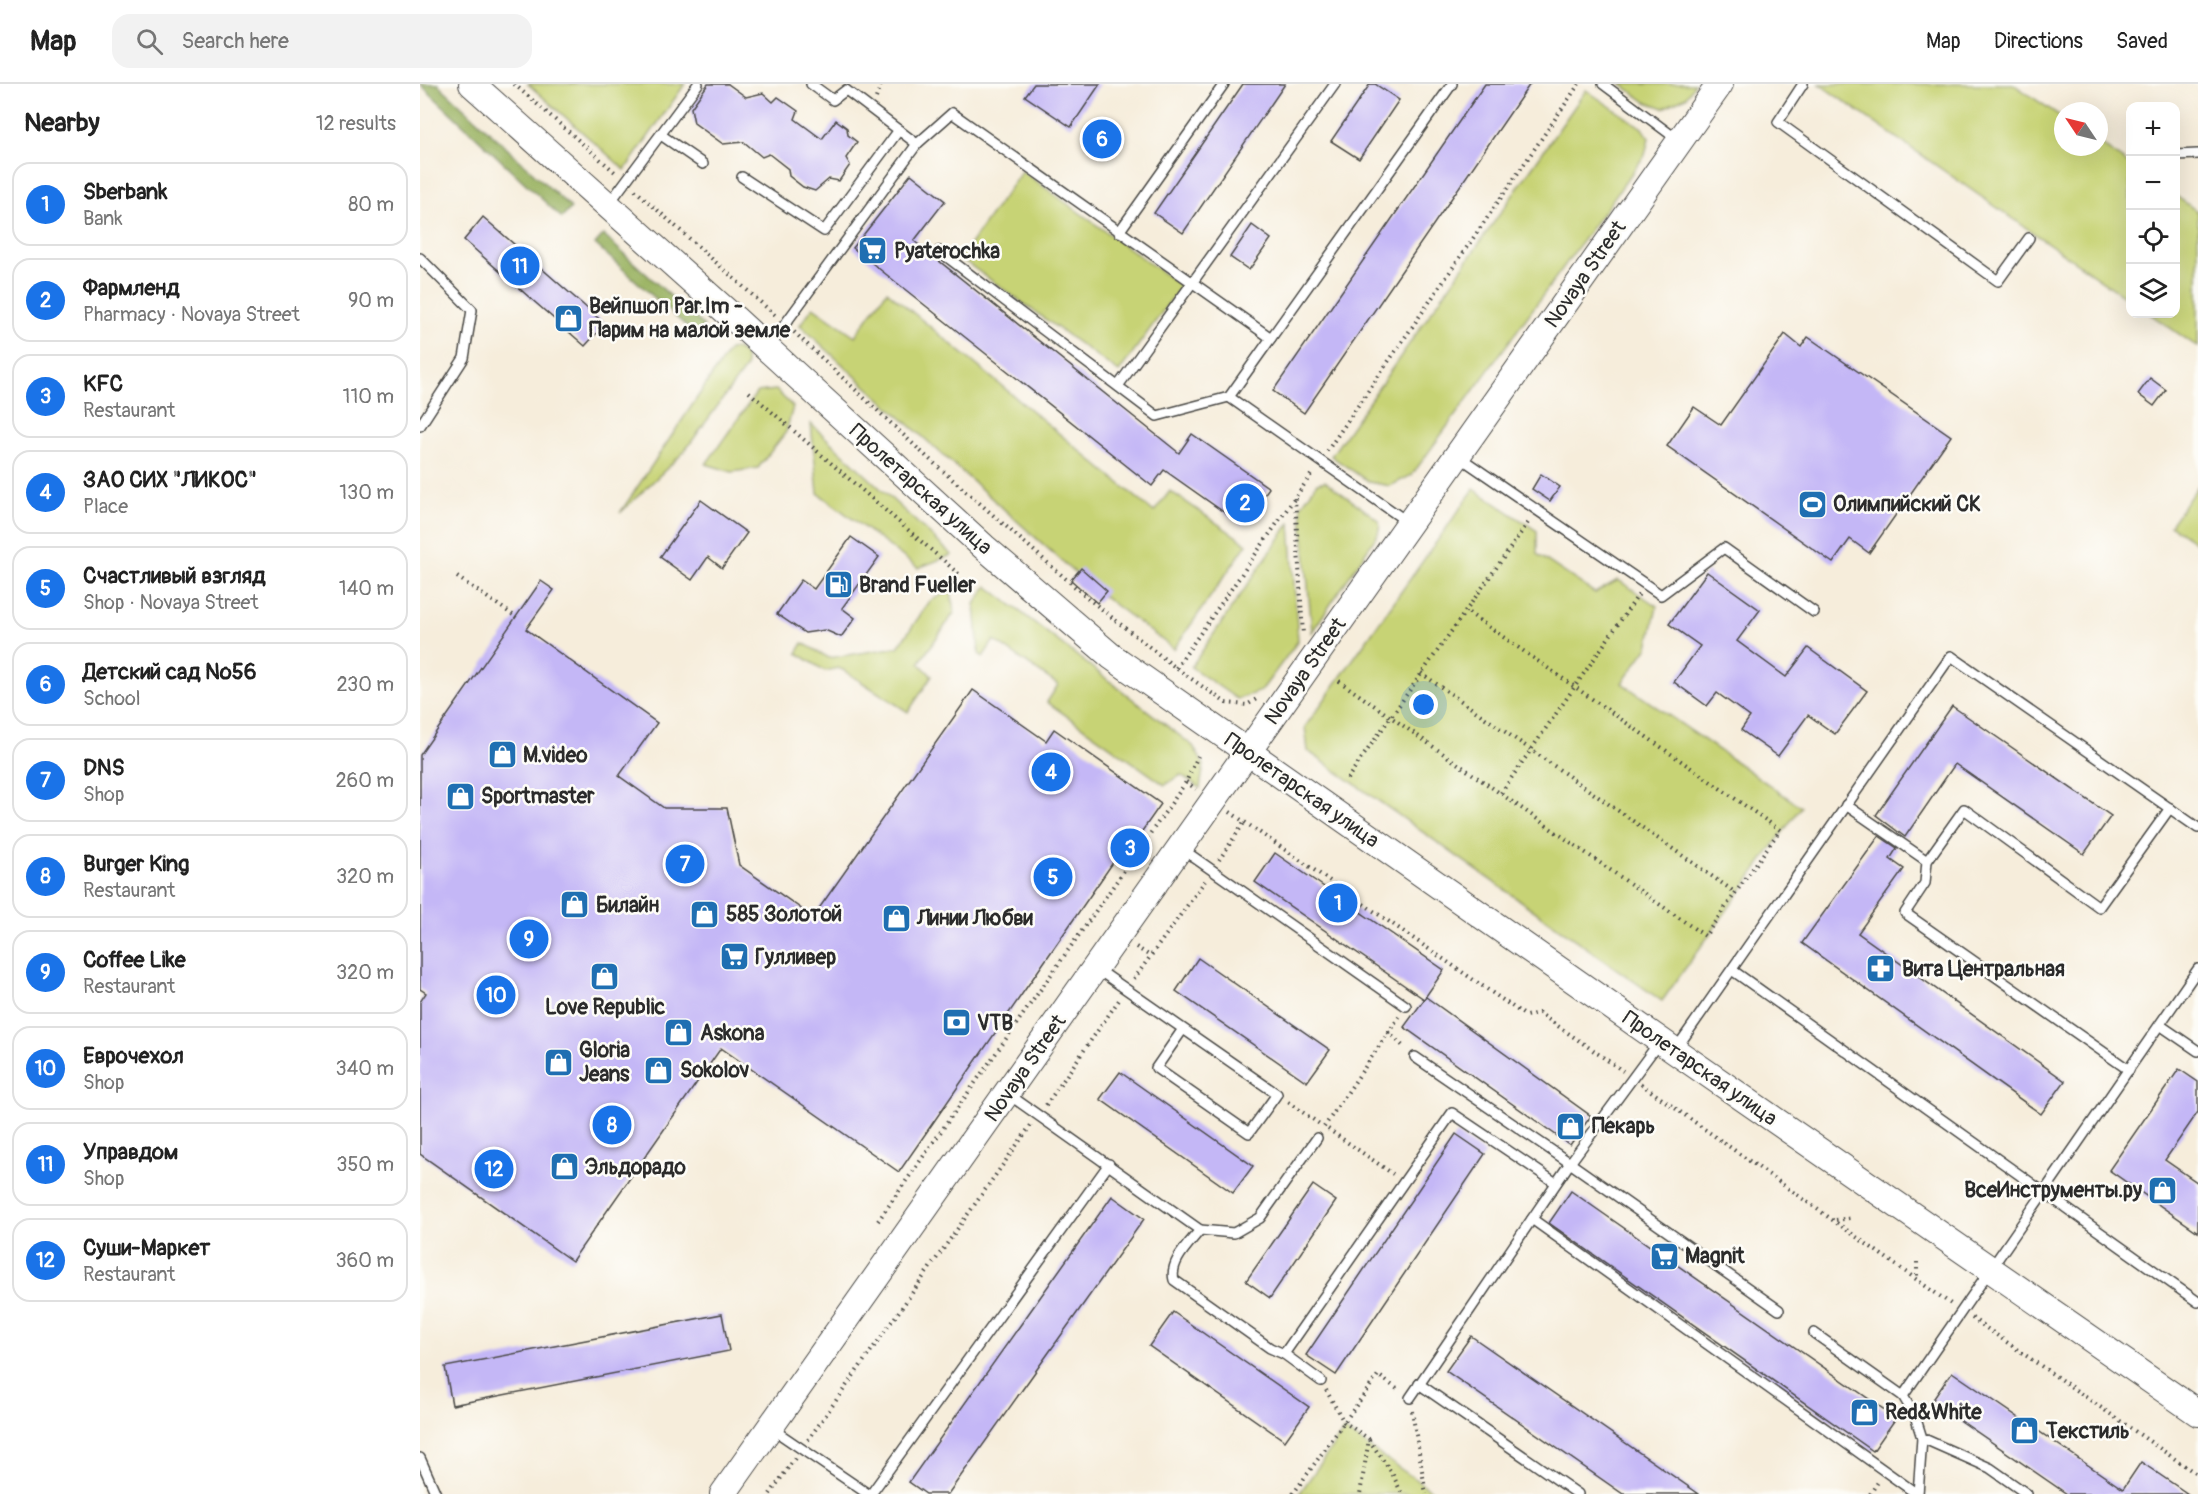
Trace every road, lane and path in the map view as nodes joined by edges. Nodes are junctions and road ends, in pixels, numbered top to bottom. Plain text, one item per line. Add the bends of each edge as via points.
1 (472, 84) edge
2 (514, 84) edge
3 (698, 84) edge
4 (811, 84) edge
5 (1224, 84) edge
6 (1335, 84) edge
7 (1452, 84) edge
8 (1580, 84) edge
9 (1603, 84) edge
10 (1720, 84) edge
11 (1803, 84) edge
12 (898, 130) junction
13 (661, 135) junction
14 (1679, 141) junction
15 (917, 144) junction
16 (2198, 154) edge
17 (2180, 155) edge
18 (703, 164) dead end
19 (742, 177) dead end
20 (626, 182) junction
21 (608, 205) junction
22 (1119, 232) junction
23 (2029, 238) dead end
24 (939, 251) dead end
25 (420, 258) edge
26 (1193, 283) junction
27 (785, 323) junction
28 (1270, 338) junction
29 (767, 349) junction
30 (1118, 386) junction
31 (749, 392) dead end
32 (1229, 397) junction
33 (420, 426) edge
34 (1458, 456) junction
35 (1320, 461) junction
36 (1295, 498) junction
37 (1536, 510) junction
38 (1410, 523) junction
39 (960, 575) dead end
40 (457, 577) dead end
41 (1645, 584) junction
42 (1466, 611) junction
43 (1814, 612) dead end
44 (513, 615) dead end
45 (1304, 639) dead end
46 (1176, 668) junction
47 (1421, 673) junction
48 (1339, 681) dead end
49 (1575, 686) junction
50 (1266, 693) dead end
51 (1390, 717) junction
52 (1531, 750) junction
53 (1248, 752) junction
54 (1198, 756) dead end
55 (1347, 779) dead end
56 (1501, 793) junction
57 (1846, 805) junction
58 (2170, 808) junction
59 (2198, 828) edge
60 (1180, 848) junction
61 (1927, 861) junction
62 (1212, 871) junction
63 (1736, 893) junction
64 (1095, 968) junction
65 (2198, 969) edge
66 (1732, 970) junction
67 (1126, 990) junction
68 (1406, 1006) joint
69 (2160, 1024) junction
70 (1183, 1029) junction
71 (1388, 1032) junction
72 (1668, 1046) junction
73 (2198, 1051) edge
74 (1415, 1057) joint
75 (2128, 1070) junction
76 (1633, 1078) junction
77 (1007, 1094) junction
78 (1277, 1094) junction
79 (1039, 1115) junction
80 (1324, 1127) junction
81 (1317, 1138) joint
82 (1570, 1163) junction
83 (1109, 1164) junction
84 (1404, 1181) junction
85 (1556, 1183) junction
86 (2045, 1192) junction
87 (1850, 1218) dead end
88 (1532, 1219) junction
89 (1835, 1220) junction
90 (878, 1221) dead end
91 (1200, 1230) junction
92 (1917, 1262) dead end
93 (1990, 1269) junction
94 (1917, 1279) junction
95 (2198, 1302) edge
96 (1779, 1310) dead end
97 (1961, 1311) junction
98 (1814, 1333) dead end
99 (1284, 1354) junction
100 (1321, 1381) joint
101 (1419, 1384) junction
102 (1903, 1396) junction
103 (1410, 1398) junction
104 (2198, 1413) edge
105 (1344, 1422) junction
106 (770, 1428) junction
107 (1922, 1438) junction
108 (1369, 1439) junction
109 (802, 1449) junction
110 (420, 1458) edge
111 (2198, 1475) edge
112 (436, 1494) edge
113 (723, 1494) edge
114 (770, 1494) edge
115 (869, 1494) edge
116 (1293, 1494) edge
117 (1360, 1494) edge
118 (1402, 1494) edge
119 (1426, 1494) edge
120 (1578, 1494) edge
121 (1918, 1494) edge
122 (2027, 1494) edge

1 - 21 main road, Пролетарская улица
2 - 20 path
3 - 13 lane
4 - 12 lane via 833,100 846,90
5 - 22 lane
6 - 26 lane
7 - 28 lane
8 - 35 path
9 - 14 lane
10 - 14 main road, Novaya Street
11 - 23 lane via 1778,122 1998,281
12 - 15 lane
12 - 19 lane via 824,231
13 - 18 lane
13 - 20 lane
14 - 34 main road, Novaya Street
15 - 22 lane via 952,113
15 - 27 lane
16 - 17 lane
20 - 21 lane
20 - 27 path
21 - 29 main road, Пролетарская улица
22 - 26 lane
24 - 30 lane
25 - 33 lane via 472,310 464,358
26 - 28 lane
26 - 30 lane
27 - 29 lane
27 - 46 path via 928,458 1090,600
28 - 32 lane
29 - 53 main road, Пролетарская улица via 984,547 1111,656
30 - 32 lane via 1157,416
31 - 39 path
32 - 35 lane
34 - 37 lane
34 - 38 main road, Novaya Street
35 - 36 path
35 - 38 lane
36 - 45 path
36 - 46 path
37 - 41 lane
37 - 42 path
38 - 53 main road, Novaya Street
40 - 44 path
41 - 43 lane via 1661,595 1724,548
41 - 49 path
42 - 47 path
42 - 49 path
46 - 50 path via 1226,704 1247,705
47 - 51 path
47 - 52 path
48 - 51 path
49 - 52 path
49 - 63 path via 1780,830
51 - 55 path
51 - 56 path
52 - 56 path
52 - 63 path
53 - 60 main road, Novaya Street
53 - 72 main road, Пролетарская улица
54 - 90 path via 1173,801
56 - 63 path via 1705,936
57 - 58 lane via 1951,656
57 - 61 lane
57 - 66 lane
58 - 59 lane
58 - 61 lane via 2099,907 1964,809
60 - 62 lane
60 - 64 main road, Novaya Street
61 - 75 lane via 1924,883 1905,913
62 - 67 path
62 - 68 lane
62 - 76 path via 1244,823 1526,1016 1539,1013
64 - 67 lane
64 - 77 main road, Novaya Street
65 - 69 lane
66 - 72 lane
66 - 86 lane
67 - 70 lane
67 - 79 path
68 - 71 path
69 - 73 lane
69 - 75 lane
70 - 78 lane
70 - 78 lane via 1156,1068 1250,1133
71 - 74 path
71 - 80 path
72 - 76 lane
72 - 93 main road, Пролетарская улица
74 - 82 lane
75 - 86 lane
76 - 82 lane
76 - 89 path
77 - 79 lane
77 - 106 main road, Novaya Street
78 - 80 path
79 - 83 lane
79 - 109 path
80 - 81 path
80 - 84 path
81 - 91 lane via 1260,1218 1234,1233
82 - 85 lane
82 - 96 lane
83 - 91 lane
83 - 115 lane
84 - 85 lane via 1452,1113
84 - 99 lane
85 - 88 lane
86 - 93 lane
86 - 95 lane
87 - 89 path
88 - 101 lane
88 - 121 lane
89 - 94 path
91 - 99 lane via 1176,1261 1174,1280
92 - 94 path
93 - 97 lane
93 - 104 main road, Пролетарская улица
94 - 97 path
97 - 102 lane
97 - 111 path
98 - 102 lane
99 - 100 lane
100 - 105 path
101 - 103 lane
101 - 120 lane
102 - 107 lane
103 - 105 path via 1378,1375
103 - 119 path
105 - 108 path
105 - 116 path
106 - 109 lane
106 - 113 main road, Novaya Street
107 - 121 lane
107 - 122 lane via 1990,1468
108 - 117 path
108 - 118 path
109 - 114 path
109 - 115 lane
110 - 112 lane

